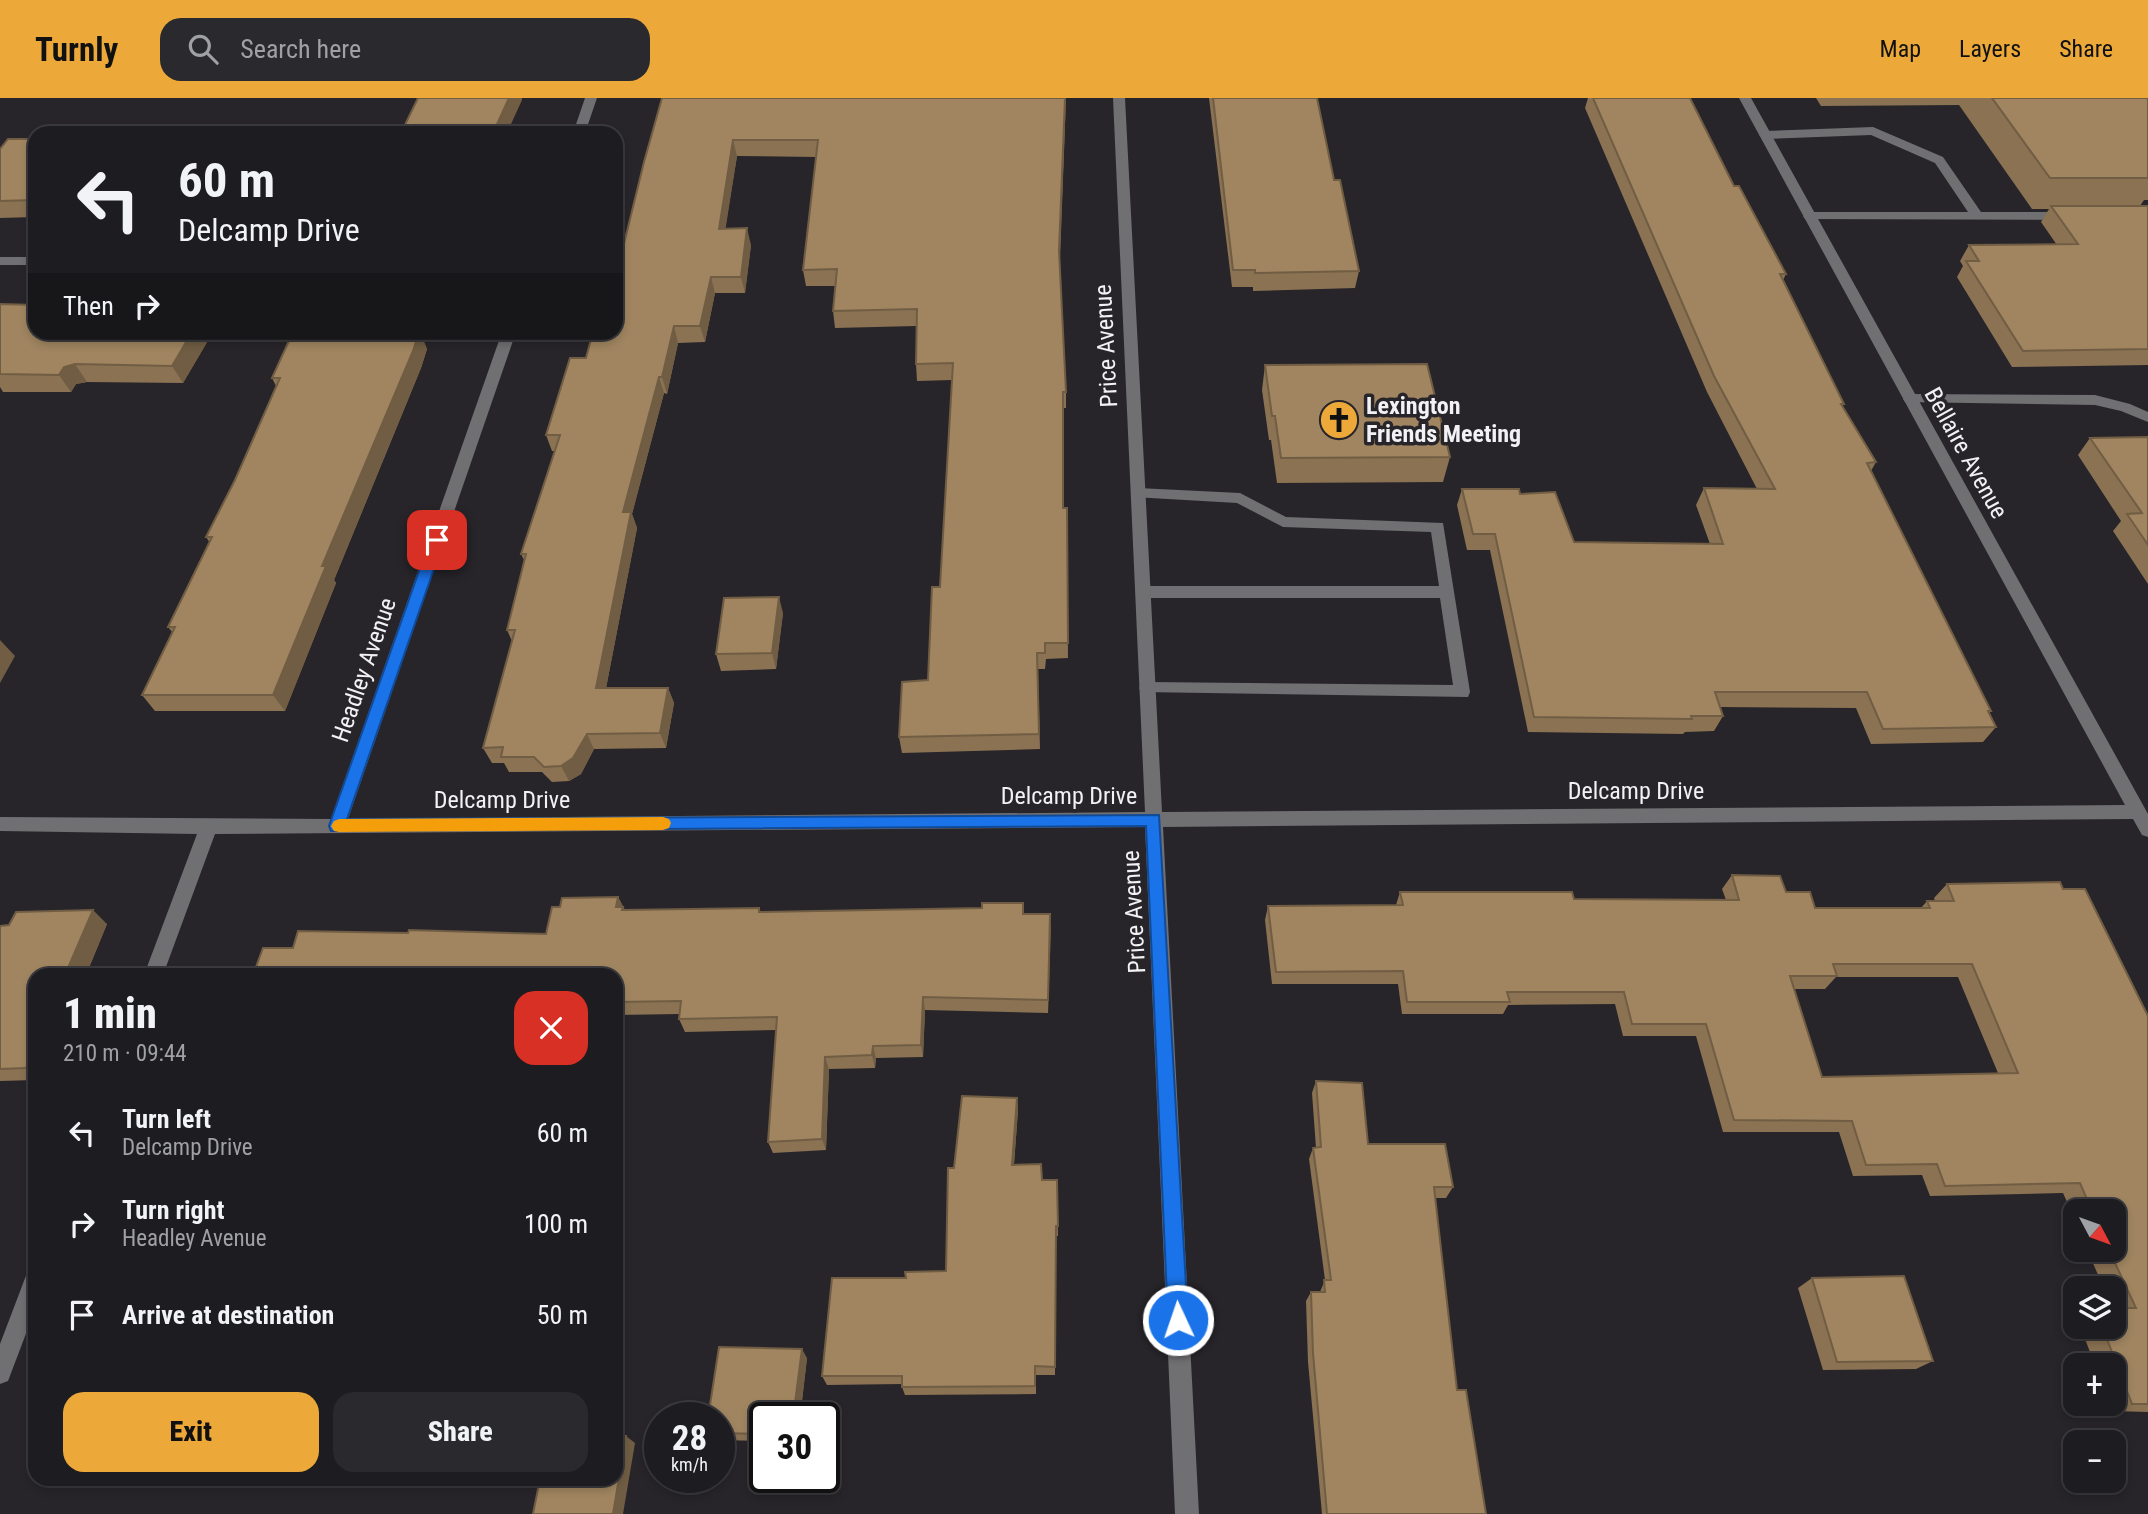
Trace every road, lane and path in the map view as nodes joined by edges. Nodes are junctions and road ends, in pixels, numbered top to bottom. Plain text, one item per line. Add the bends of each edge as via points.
1 (591, 98) edge
2 (1119, 98) edge
3 (1745, 98) edge
4 (581, 126) edge
5 (1765, 135) junction
6 (2086, 215) edge
7 (1809, 216) junction
8 (1977, 216) junction
9 (0, 261) edge
10 (28, 261) edge
11 (506, 340) edge
12 (1910, 399) junction
13 (2148, 417) edge
14 (1138, 493) junction
15 (1144, 592) junction
16 (1447, 592) junction
17 (1147, 688) junction
18 (2138, 812) junction
19 (1154, 820) junction
20 (0, 824) edge
21 (337, 826) junction
22 (209, 827) junction
23 (2148, 830) edge
24 (156, 968) edge
25 (28, 1299) edge
26 (0, 1373) edge
27 (1187, 1514) edge

1 - 4 street
2 - 14 street, Price Avenue
3 - 5 street, Bellaire Avenue
5 - 7 street, Bellaire Avenue
5 - 8 street via 1873,131 1939,160
6 - 8 street
7 - 8 street
7 - 12 street, Bellaire Avenue
9 - 10 street
11 - 21 street, Headley Avenue
12 - 13 street via 2095,400
12 - 18 street, Bellaire Avenue
14 - 15 street, Price Avenue
14 - 16 street via 1240,498 1283,522 1438,527
15 - 16 street
15 - 17 street, Price Avenue
16 - 17 street via 1462,692
17 - 19 street, Price Avenue
18 - 19 street, Delcamp Drive
18 - 23 street, Bellaire Avenue
19 - 21 street, Delcamp Drive
19 - 27 street, Price Avenue
20 - 22 street, Delcamp Drive
21 - 22 street, Delcamp Drive
22 - 24 street
25 - 26 street

